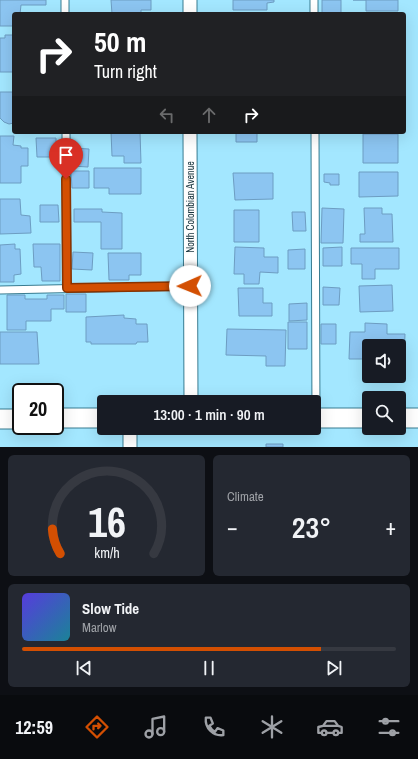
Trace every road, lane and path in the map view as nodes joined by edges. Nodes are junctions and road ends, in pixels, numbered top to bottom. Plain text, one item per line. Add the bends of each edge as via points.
1 (65, 0) edge
2 (190, 0) edge
3 (314, 0) edge
4 (65, 12) edge
5 (190, 12) edge
6 (314, 12) edge
7 (66, 134) edge
8 (190, 134) edge
9 (315, 134) edge
10 (190, 286) junction
11 (67, 288) junction
12 (0, 290) edge
13 (190, 395) edge
14 (315, 395) edge
15 (64, 418) edge
16 (97, 418) edge
17 (321, 418) edge
18 (362, 418) edge
19 (406, 418) edge
20 (418, 418) edge
21 (0, 419) edge
22 (12, 419) edge
23 (130, 435) edge
24 (130, 447) edge

1 - 4 lane
2 - 5 street
3 - 6 lane
7 - 11 lane
8 - 10 street, North Colombian Avenue
9 - 14 lane
10 - 11 lane
10 - 13 street, North Colombian Avenue
11 - 12 lane
15 - 16 street
17 - 18 street
19 - 20 street
21 - 22 street
23 - 24 street

